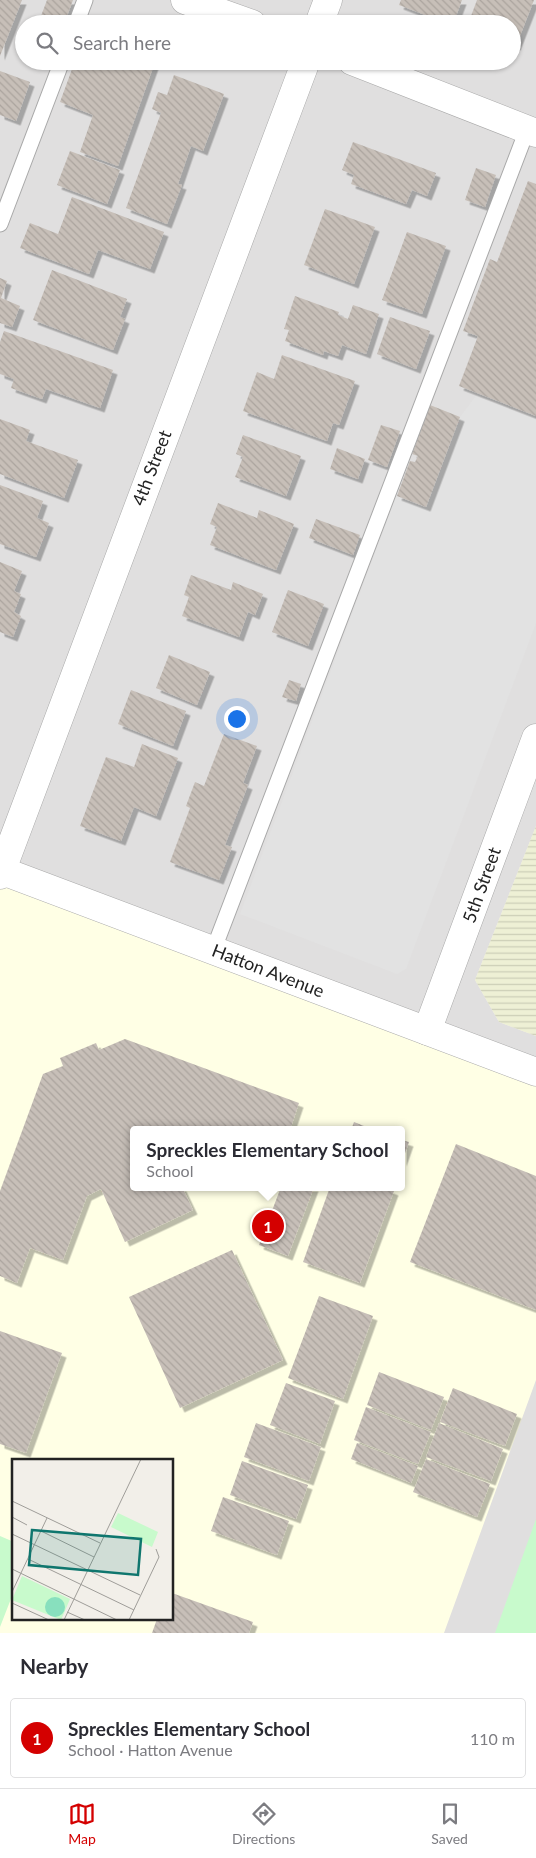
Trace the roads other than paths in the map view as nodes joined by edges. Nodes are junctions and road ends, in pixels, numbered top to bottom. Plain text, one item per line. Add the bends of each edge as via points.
1 (85, 0) edge
2 (185, 0) edge
3 (328, 0) edge
4 (79, 15) edge
5 (227, 15) edge
6 (322, 15) edge
7 (59, 70) edge
8 (303, 70) edge
9 (375, 70) edge
10 (531, 131) edge
11 (0, 224) edge
12 (536, 738) edge
13 (1, 872) edge
14 (213, 951) junction
15 (427, 1031) junction
16 (536, 1072) edge

1 - 4 lane
2 - 5 street
3 - 6 street
7 - 11 lane
8 - 13 street, 4th Street
9 - 10 street
10 - 14 lane
12 - 15 street, 5th Street
13 - 14 street, Hatton Avenue
14 - 15 street, Hatton Avenue
15 - 16 street, Hatton Avenue

